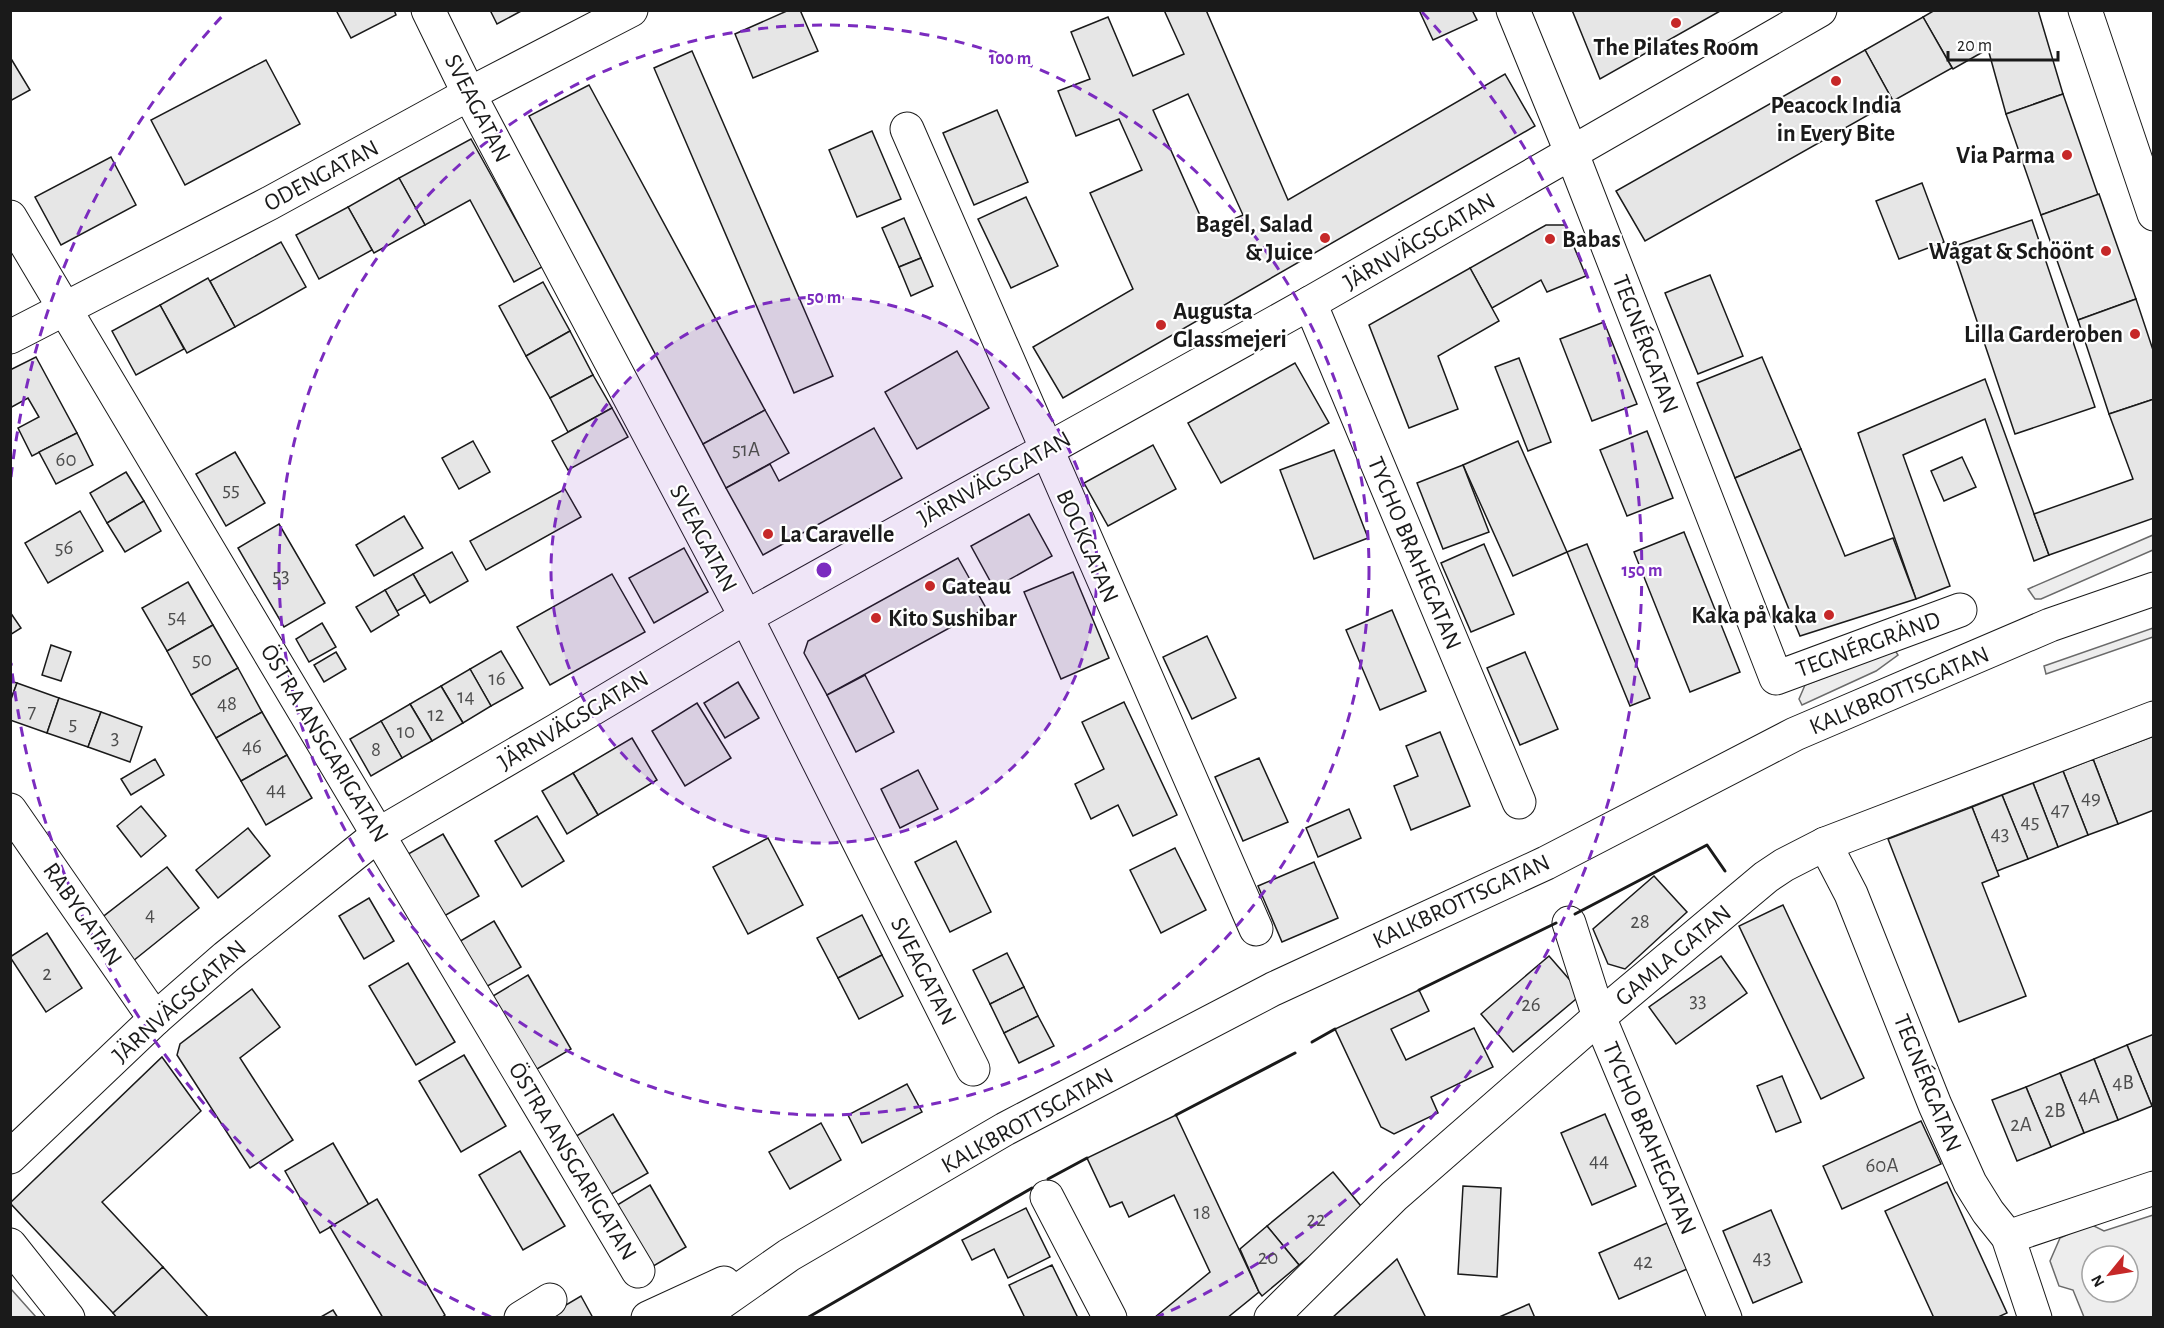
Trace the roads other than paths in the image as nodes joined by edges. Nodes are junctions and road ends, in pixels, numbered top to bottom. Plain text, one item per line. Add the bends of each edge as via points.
1 (428, 10) edge
2 (631, 10) edge
3 (1513, 10) edge
4 (1820, 10) edge
5 (2085, 10) edge
6 (469, 94) junction
7 (907, 129) dead end
8 (1572, 154) junction
9 (2146, 165) edge
10 (2154, 214) edge
11 (10, 217) edge
12 (1310, 303) junction
13 (65, 309) junction
14 (10, 337) edge
15 (1046, 449) junction
16 (2154, 589) edge
17 (1959, 610) dead end
18 (746, 617) junction
19 (1776, 678) joint
20 (2154, 718) edge
21 (1520, 802) dead end
22 (10, 810) edge
23 (379, 834) junction
24 (1825, 844) junction
25 (1569, 923) dead end
26 (1256, 929) dead end
27 (1599, 1017) junction
28 (155, 1019) junction
29 (973, 1069) dead end
30 (10, 1157) edge
31 (2154, 1188) edge
32 (1047, 1197) dead end
33 (2008, 1237) junction
34 (10, 1245) edge
35 (789, 1256) junction
36 (638, 1271) dead end
37 (550, 1300) dead end
38 (68, 1317) edge
39 (521, 1317) edge
40 (648, 1317) edge
41 (699, 1317) edge
42 (1110, 1317) edge
43 (1271, 1317) edge
44 (1725, 1317) edge
45 (2035, 1317) edge

1 - 6 street, SVEAGATAN
2 - 6 street, ODENGATAN
3 - 8 street, TEGNÉRGATAN
4 - 8 street, JÄRNVÄGSGATAN
5 - 9 street
6 - 13 street, ODENGATAN
6 - 18 street, SVEAGATAN
7 - 15 street, BOCKGATAN
8 - 12 street, JÄRNVÄGSGATAN
8 - 19 street, TEGNÉRGATAN
9 - 10 street
11 - 13 street, ÖSTRA ANSGARIGATAN
12 - 15 street, JÄRNVÄGSGATAN
12 - 21 street, TYCHO BRAHEGATAN
13 - 14 street, ODENGATAN
13 - 23 street, ÖSTRA ANSGARIGATAN
15 - 18 street, JÄRNVÄGSGATAN
15 - 26 street, BOCKGATAN
16 - 35 street, KALKBROTTSGATAN via 2050,625 1795,734 1546,863 1273,989 1005,1130
17 - 19 street, TEGNÉRGRÄND
18 - 23 street, JÄRNVÄGSGATAN
18 - 29 street, SVEAGATAN
20 - 24 street, GAMLA GATAN
22 - 28 street, RABYGATAN
23 - 28 street, JÄRNVÄGSGATAN
23 - 36 street, ÖSTRA ANSGARIGATAN
24 - 27 street, GAMLA GATAN via 1766,877
24 - 33 street, TEGNÉRGATAN via 1851,894 1970,1183
25 - 27 street, TYCHO BRAHEGATAN
27 - 43 street, GAMLA GATAN via 1394,1196
27 - 44 street, TYCHO BRAHEGATAN
28 - 30 street, JÄRNVÄGSGATAN
31 - 33 street
32 - 42 street
33 - 45 street, TEGNÉRGATAN
34 - 38 street
35 - 40 street, KALKBROTTSGATAN
35 - 41 street, KALKBROTTSGATAN
37 - 39 street

